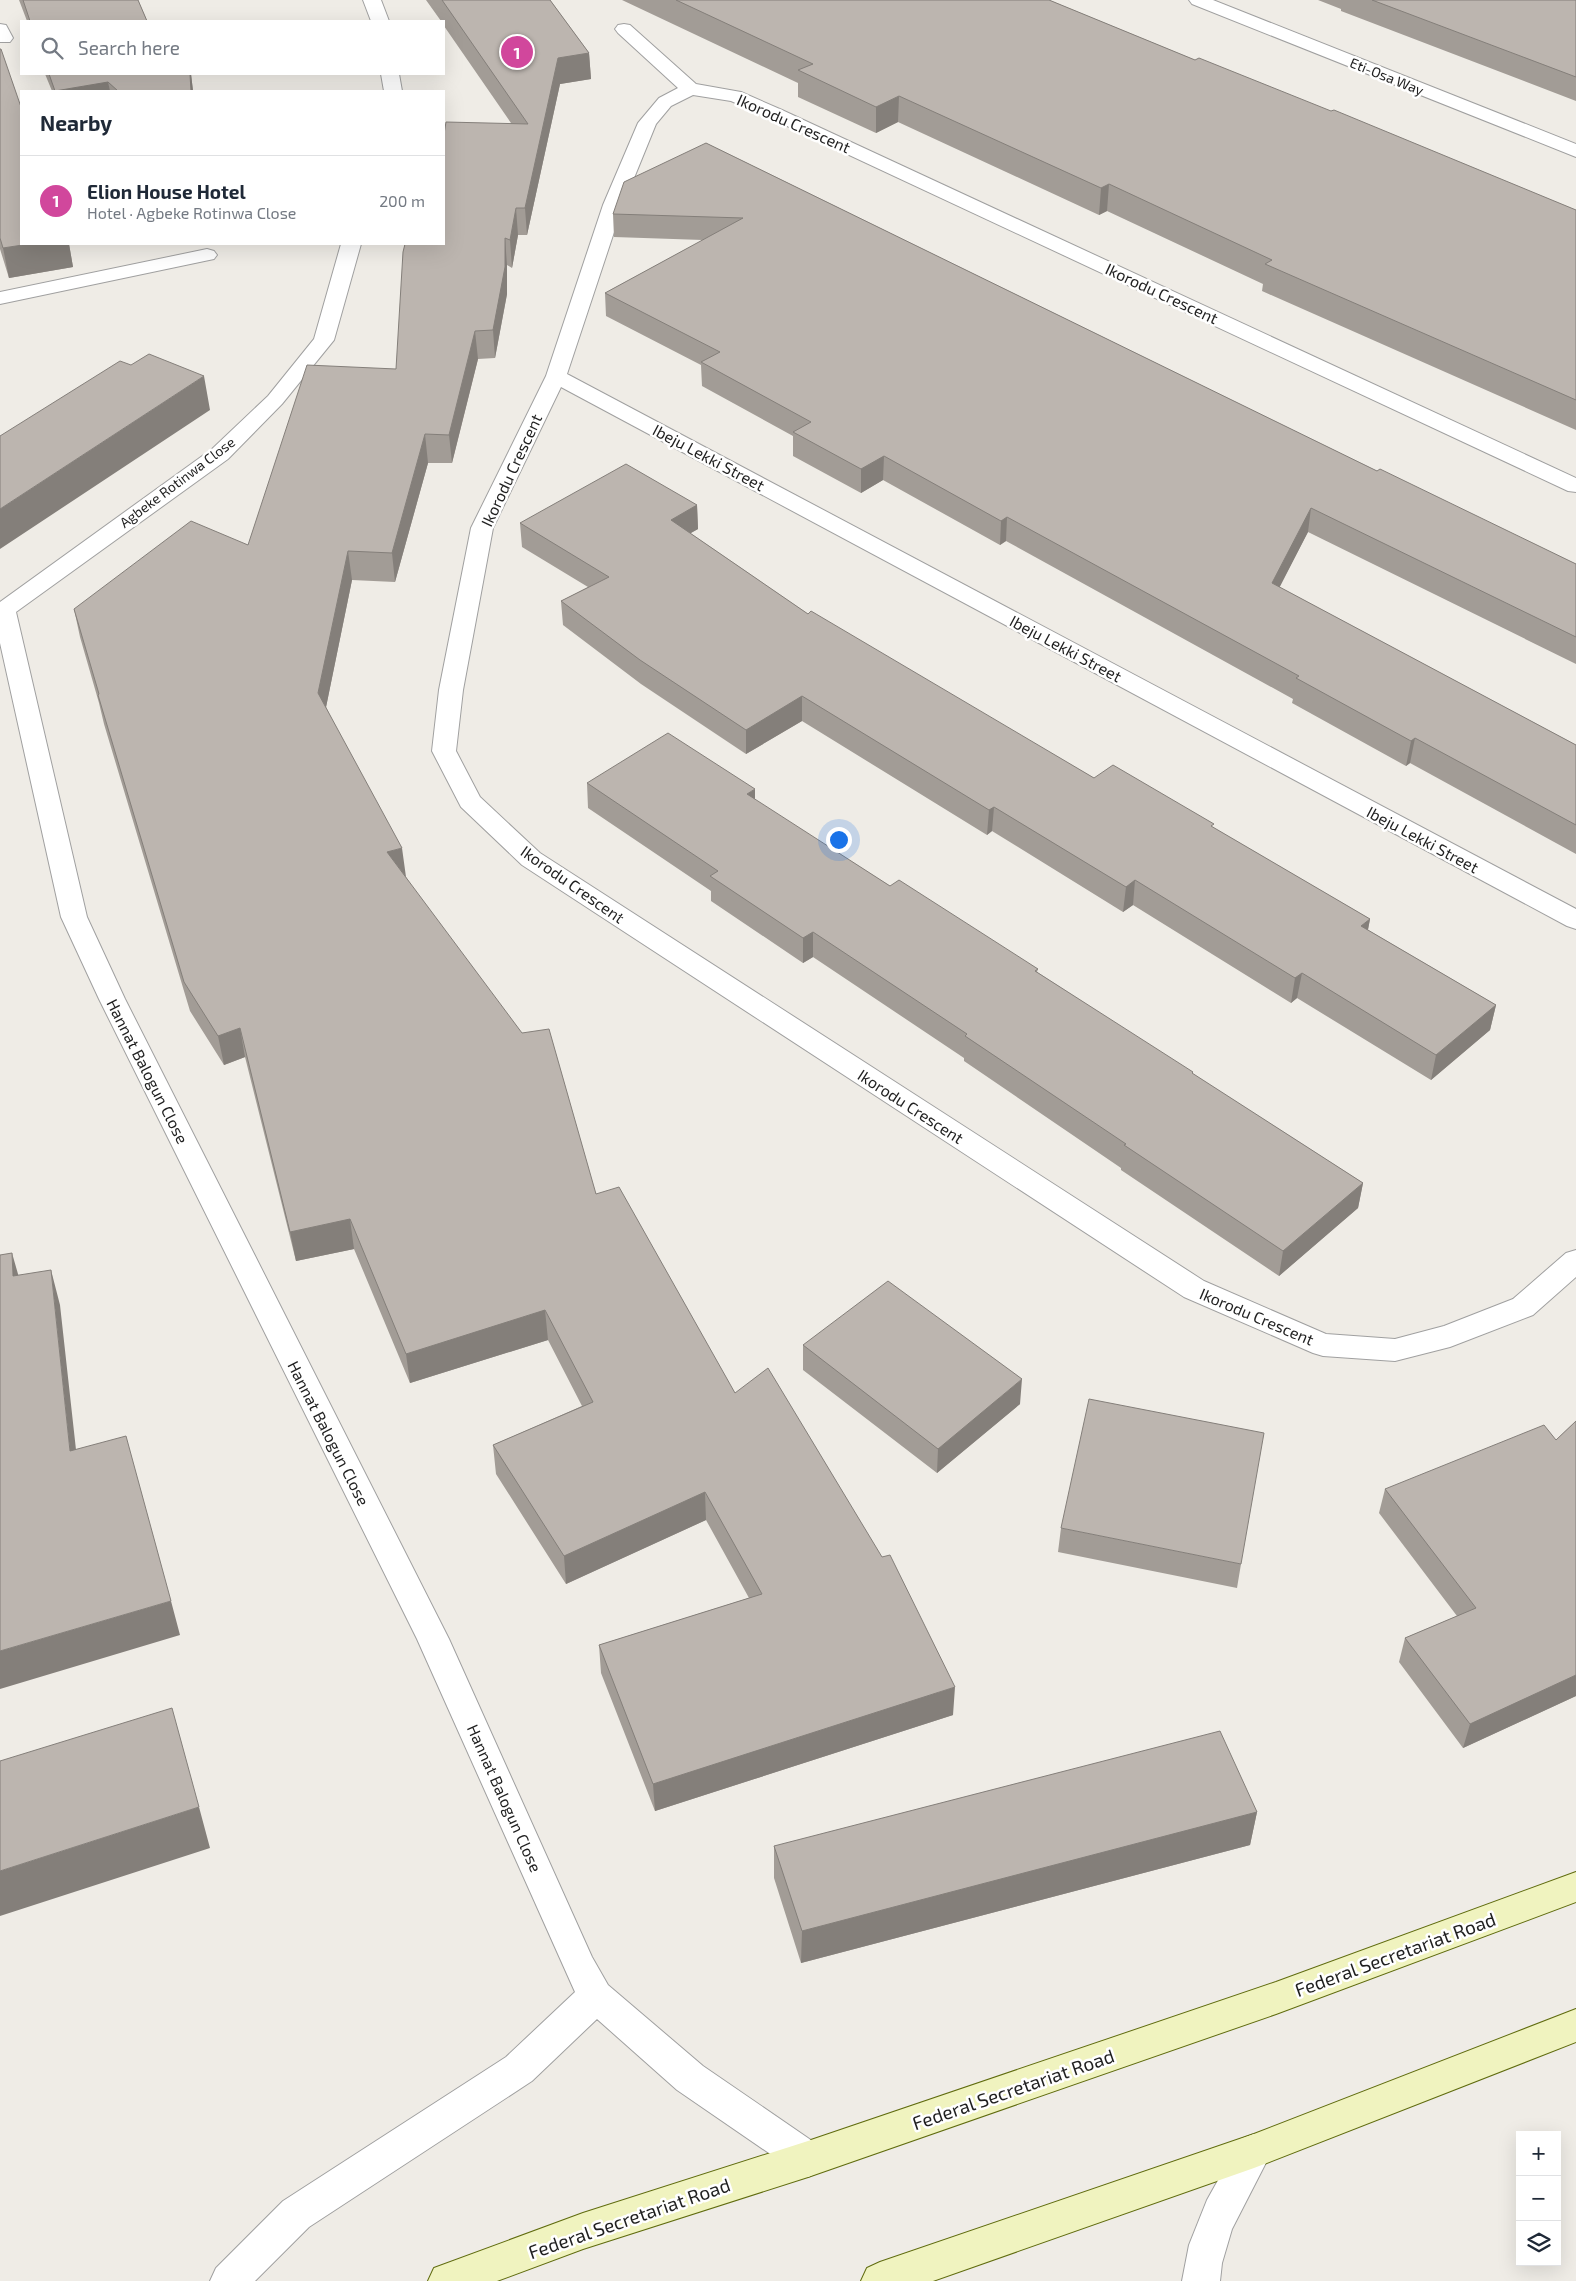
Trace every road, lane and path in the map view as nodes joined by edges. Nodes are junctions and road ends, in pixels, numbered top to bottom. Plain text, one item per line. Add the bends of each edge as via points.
1 (372, 0) edge
2 (1198, 0) edge
3 (380, 20) edge
4 (624, 29) dead end
5 (390, 75) edge
6 (690, 89) junction
7 (393, 90) edge
8 (1576, 152) edge
9 (351, 245) edge
10 (207, 255) dead end
11 (0, 298) edge
12 (556, 376) junction
13 (1576, 486) edge
14 (2, 610) edge
15 (1576, 920) edge
16 (1576, 1262) edge
17 (1576, 1887) edge
18 (596, 1996) junction
19 (1576, 2025) edge
20 (1254, 2151) junction
21 (808, 2159) junction
22 (905, 2278) edge
23 (229, 2281) edge
24 (447, 2281) edge
25 (1201, 2281) edge

1 - 3 street
2 - 8 street, Eti-Osa Way
4 - 6 street
5 - 7 street
6 - 12 street, Ikorodu Crescent via 665,102 647,123 613,205
6 - 13 street, Ikorodu Crescent via 735,96 776,114
9 - 14 street, Agbeke Rotinwa Close via 324,340 275,400 220,454
10 - 11 street
12 - 15 street, Ibeju Lekki Street
12 - 16 street, Ikorodu Crescent via 482,528 450,690 444,751 470,801 531,859 1194,1289 1323,1344 1395,1350 1450,1336 1523,1307
14 - 18 street, Hannat Balogun Close via 74,917 433,1640 580,1968
17 - 21 main road, Federal Secretariat Road via 1276,1998
18 - 21 street, Hannat Balogun Close via 690,2078
18 - 23 street via 520,2069 296,2214
19 - 20 main road
20 - 22 main road
20 - 25 street via 1223,2202 1210,2237
21 - 24 main road, Federal Secretariat Road via 583,2231

